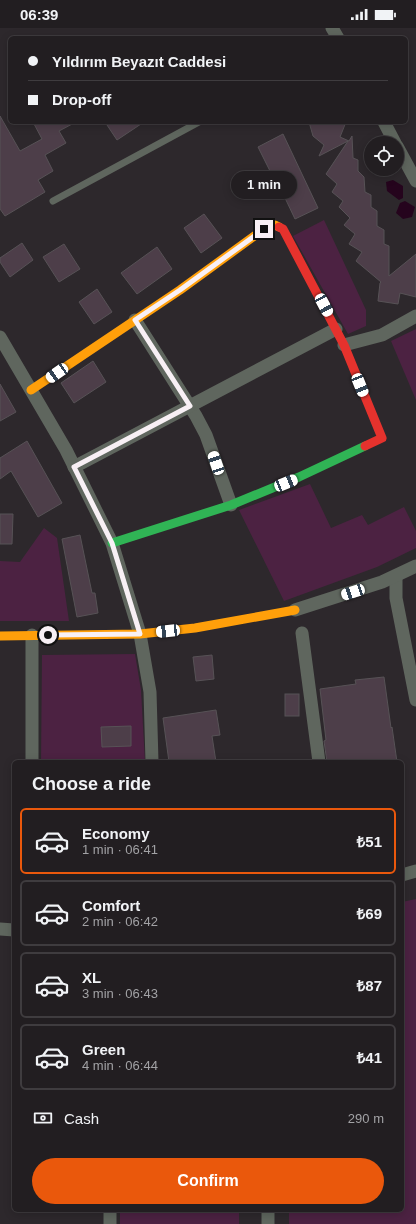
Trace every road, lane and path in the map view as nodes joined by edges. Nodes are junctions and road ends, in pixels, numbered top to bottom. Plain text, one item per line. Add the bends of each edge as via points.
1 (195, 124) edge
2 (385, 124) edge
3 (391, 136) edge
4 (404, 159) edge
5 (416, 182) edge
6 (52, 201) dead end
7 (416, 316) edge
8 (135, 320) junction
9 (336, 329) junction
10 (0, 337) edge
11 (344, 345) junction
12 (31, 390) junction
13 (190, 406) junction
14 (74, 467) junction
15 (231, 505) junction
16 (112, 543) junction
17 (416, 566) edge
18 (396, 576) junction
19 (295, 610) joint
20 (302, 633) dead end
21 (140, 634) junction
22 (0, 636) edge
23 (32, 636) junction
24 (416, 700) edge
25 (32, 760) edge
26 (152, 760) edge
27 (319, 760) edge
28 (416, 871) edge
29 (404, 874) edge
30 (0, 929) edge
31 (12, 930) edge
32 (110, 1212) edge
33 (268, 1212) edge
34 (110, 1224) edge
35 (268, 1224) edge

1 - 6 lane
2 - 3 street
4 - 5 street
7 - 11 street via 382,335
8 - 9 street via 264,229 275,225 283,229
8 - 12 street
8 - 13 street
9 - 11 street
9 - 13 street
10 - 12 street
11 - 15 street via 382,438
12 - 14 street
13 - 14 street
13 - 15 street via 206,435
14 - 16 street
15 - 16 street
16 - 21 street
17 - 18 street
18 - 19 street
18 - 24 street via 396,598
19 - 21 street via 195,628
20 - 27 street
21 - 23 street
21 - 26 street via 150,692
22 - 23 street
23 - 25 street
28 - 29 street
30 - 31 street
32 - 34 street
33 - 35 street

